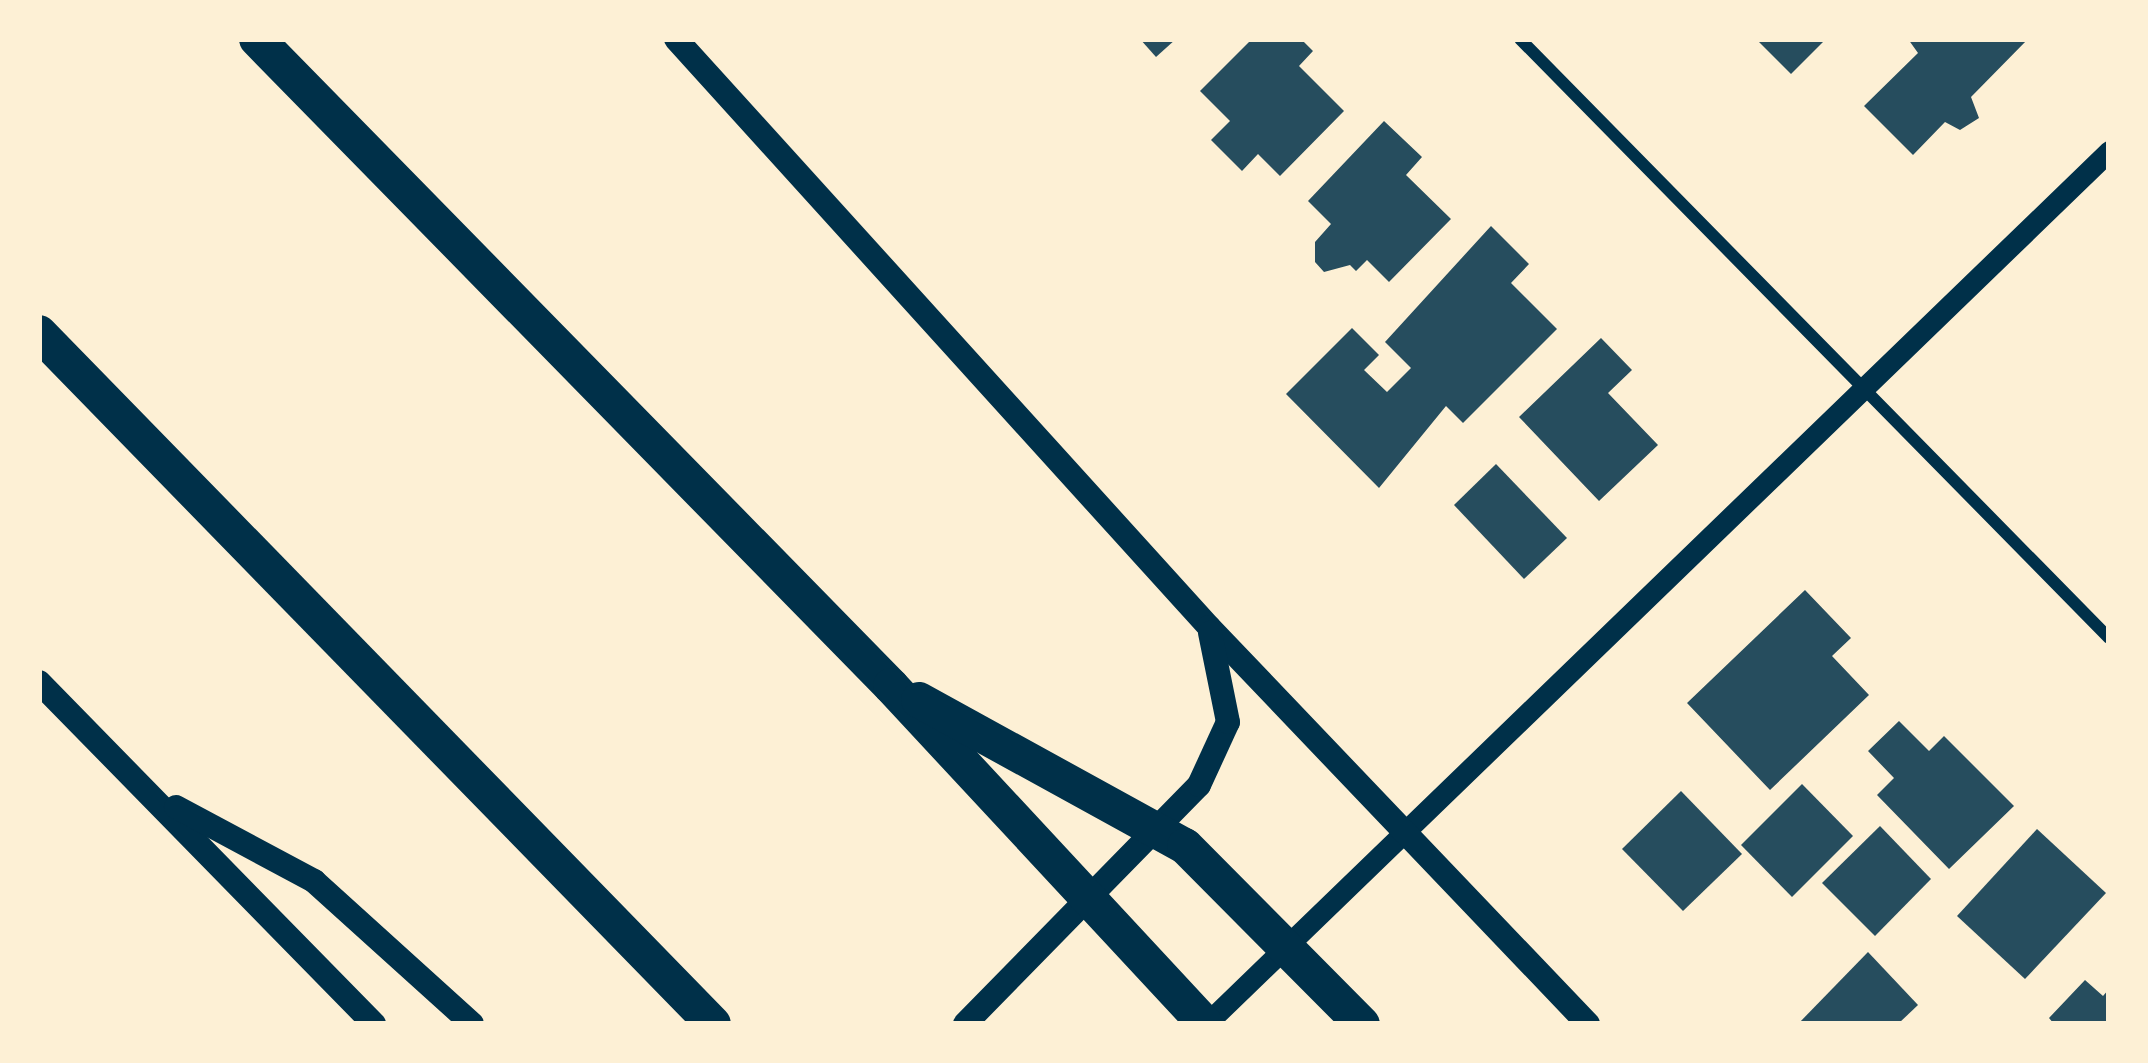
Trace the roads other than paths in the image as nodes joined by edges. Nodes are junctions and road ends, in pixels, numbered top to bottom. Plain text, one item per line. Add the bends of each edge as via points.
1 (257, 39) edge
2 (676, 39) edge
3 (1520, 39) edge
4 (2109, 151) edge
5 (39, 333) edge
6 (1866, 389) junction
7 (1209, 627) junction
8 (2109, 638) edge
9 (39, 682) edge
10 (891, 686) junction
11 (158, 797) junction
12 (1403, 831) junction
13 (705, 1016) edge
14 (374, 1024) edge
15 (472, 1024) edge
16 (965, 1024) edge
17 (1206, 1024) edge
18 (1362, 1024) edge
19 (1588, 1024) edge

1 - 10 highway
2 - 7 main road
3 - 6 street
4 - 6 street
5 - 13 highway
6 - 8 street
6 - 12 street
7 - 12 main road
7 - 16 main road via 1228,722 1199,785
9 - 11 main road
10 - 17 highway
10 - 18 highway via 1185,847
11 - 14 main road
11 - 15 main road via 314,881
12 - 17 street
12 - 19 main road

